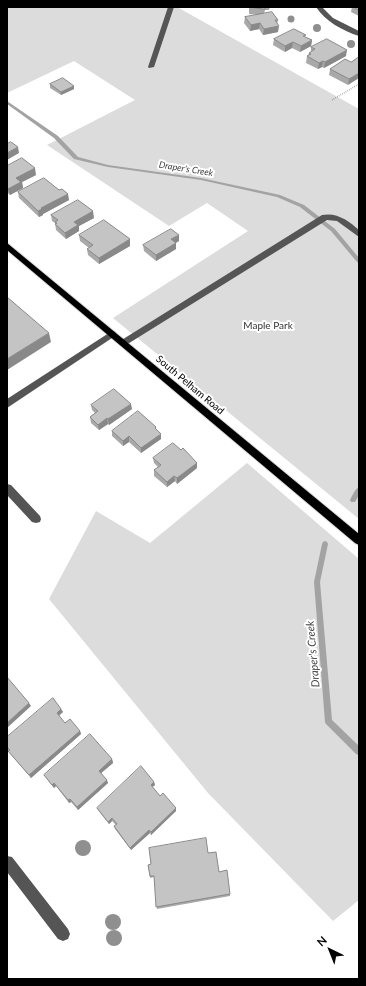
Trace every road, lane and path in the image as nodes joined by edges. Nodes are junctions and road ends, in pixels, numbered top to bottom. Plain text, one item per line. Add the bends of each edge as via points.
1 (170, 7) edge
2 (319, 7) edge
3 (359, 34) edge
4 (151, 66) dead end
5 (359, 84) edge
6 (332, 100) dead end
7 (359, 234) edge
8 (7, 246) edge
9 (112, 334) junction
10 (123, 343) junction
11 (7, 404) edge
12 (7, 488) edge
13 (36, 519) dead end
14 (359, 540) edge
15 (7, 862) edge
16 (63, 934) dead end

1 - 4 street
2 - 3 street via 326,15
5 - 6 path
7 - 10 street via 342,219 325,217
8 - 9 main road, South Pelham Road
9 - 10 main road, South Pelham Road
9 - 11 street
10 - 14 main road, South Pelham Road
12 - 13 street
15 - 16 street

